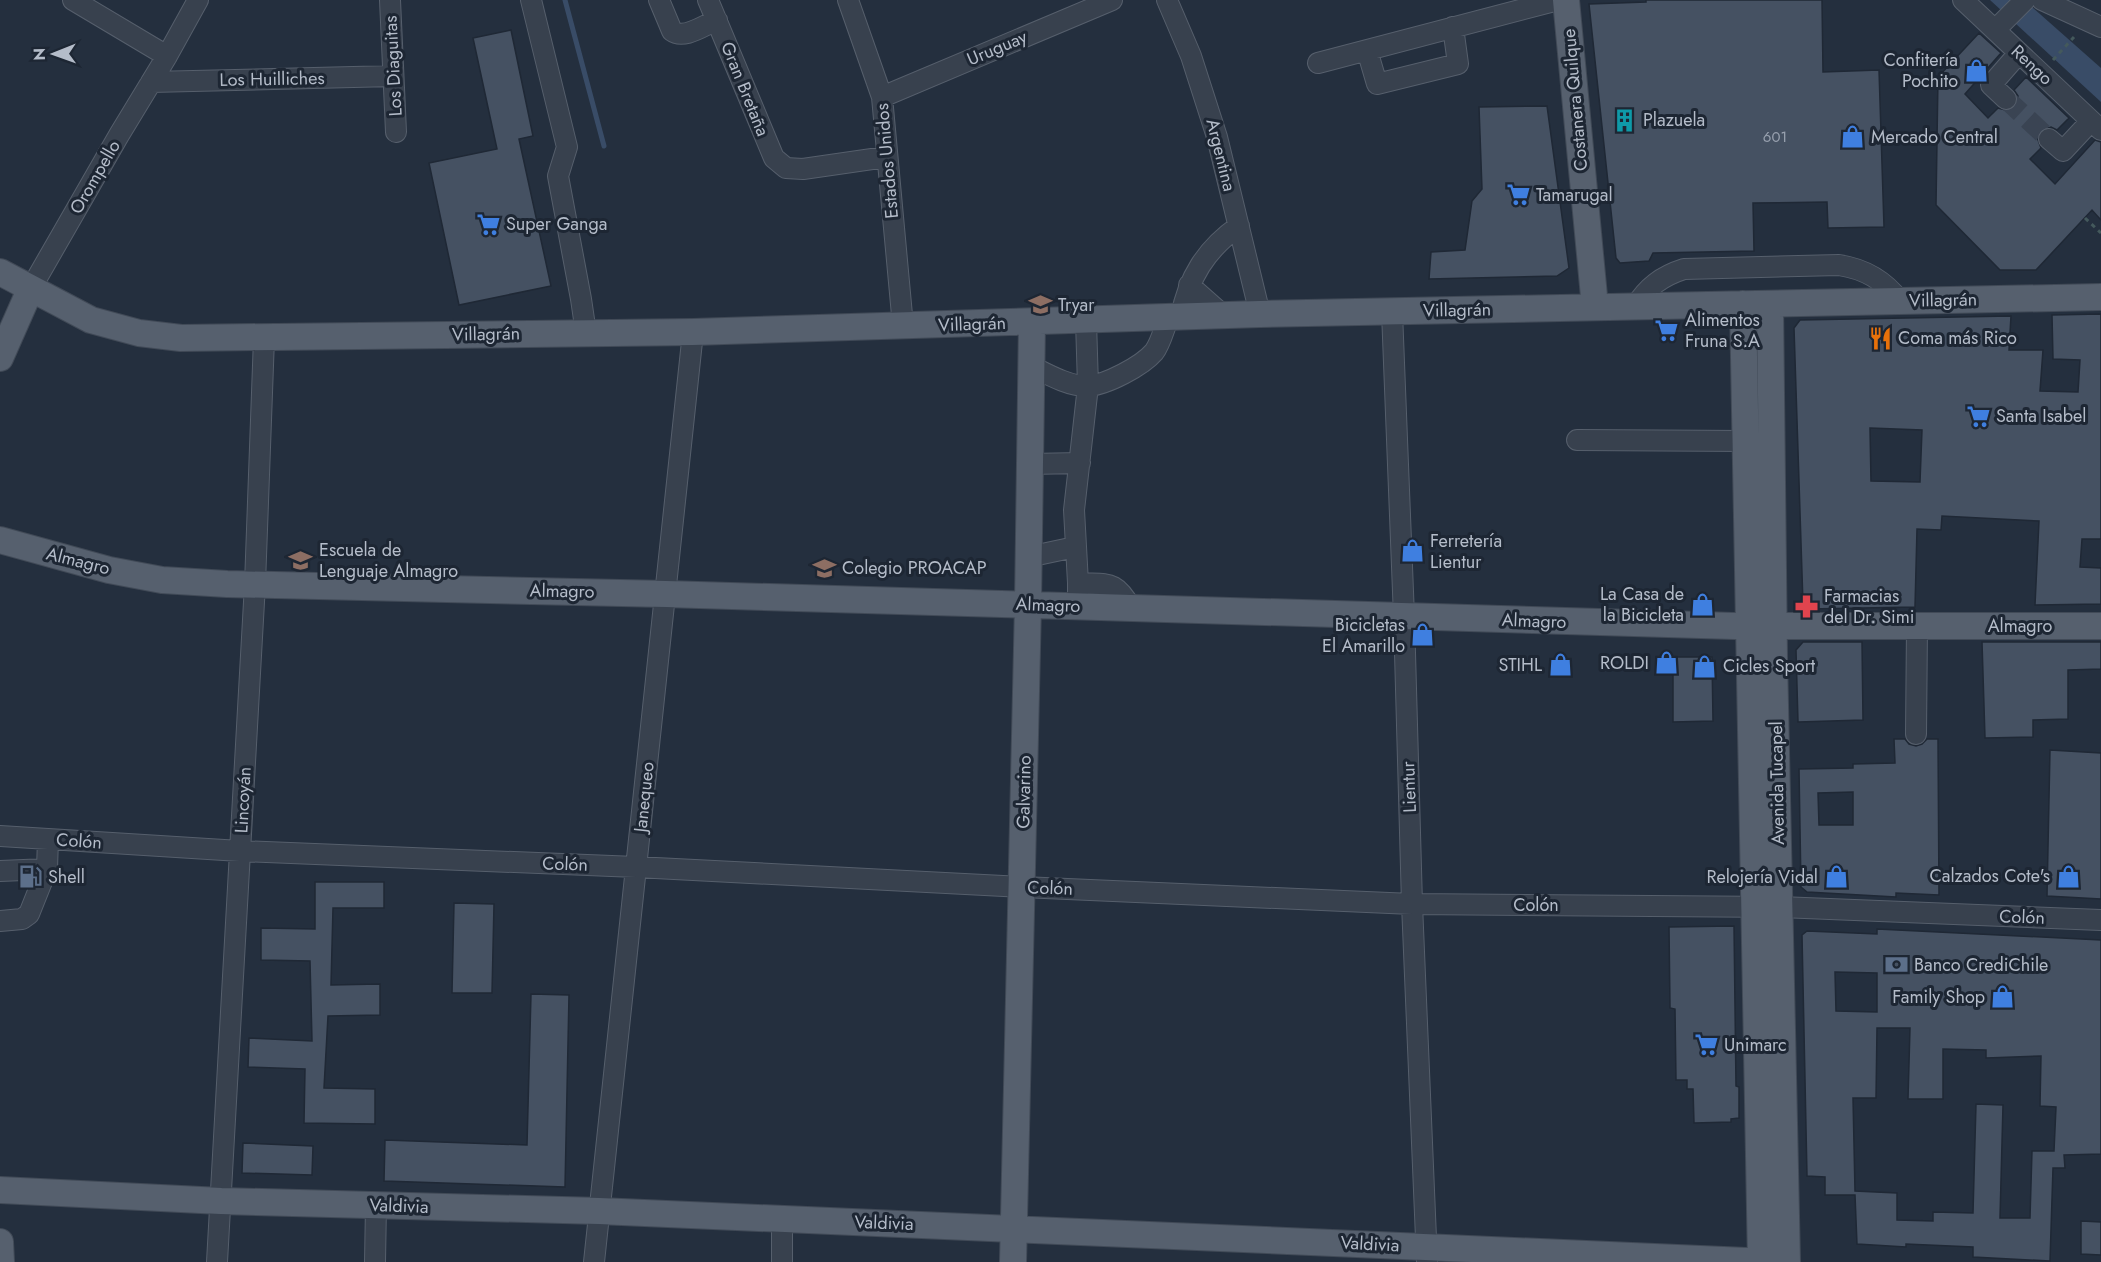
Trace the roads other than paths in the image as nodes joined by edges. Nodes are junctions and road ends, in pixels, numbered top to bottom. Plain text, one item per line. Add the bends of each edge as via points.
1 (73, 0) edge
2 (198, 0) edge
3 (390, 0) edge
4 (531, 0) edge
5 (660, 0) edge
6 (708, 0) edge
7 (848, 0) edge
8 (1112, 0) edge
9 (1167, 0) edge
10 (1558, 0) edge
11 (1566, 0) edge
12 (1963, 0) edge
13 (2025, 0) edge
14 (2042, 0) edge
15 (717, 20) junction
16 (2000, 25) junction
17 (1454, 27) junction
18 (2101, 27) edge
19 (1367, 50) junction
20 (2019, 53) junction
21 (167, 56) junction
22 (1317, 63) dead end
23 (393, 76) junction
24 (151, 82) junction
25 (882, 97) junction
26 (2006, 99) tunnel mouth
27 (2096, 125) edge
28 (396, 132) dead end
29 (2049, 139) tunnel mouth
30 (886, 157) junction
31 (1239, 226) junction
32 (0, 272) edge
33 (1189, 285) junction
34 (30, 290) junction
35 (2101, 297) edge
36 (1900, 302) junction
37 (1743, 304) junction
38 (1770, 304) junction
39 (1595, 307) junction
40 (1635, 307) junction
41 (1392, 312) junction
42 (1260, 314) junction
43 (1224, 316) junction
44 (1175, 317) junction
45 (1086, 321) junction
46 (1032, 322) junction
47 (903, 326) junction
48 (693, 332) junction
49 (586, 333) junction
50 (264, 338) junction
51 (0, 358) edge
52 (1031, 366) junction
53 (1088, 386) junction
54 (1577, 440) dead end
55 (1745, 441) junction
56 (1080, 463) junction
57 (1030, 464) junction
58 (0, 540) edge
59 (1075, 547) junction
60 (1028, 556) junction
61 (255, 584) junction
62 (666, 594) junction
63 (1078, 594) junction
64 (1028, 604) junction
65 (1404, 617) junction
66 (1748, 626) junction
67 (1774, 626) junction
68 (1917, 626) junction
69 (2101, 626) edge
70 (1916, 734) dead end
71 (0, 836) edge
72 (48, 839) junction
73 (240, 851) junction
74 (636, 867) junction
75 (47, 869) junction
76 (0, 871) edge
77 (1022, 887) junction
78 (1412, 904) junction
79 (1754, 907) junction
80 (1780, 907) junction
81 (2101, 920) edge
82 (0, 921) edge
83 (0, 1190) edge
84 (221, 1201) junction
85 (376, 1205) junction
86 (599, 1211) junction
87 (782, 1219) junction
88 (1014, 1229) junction
89 (0, 1242) edge
90 (1427, 1255) edge
91 (1, 1262) edge
92 (217, 1262) edge
93 (375, 1262) edge
94 (594, 1262) edge
95 (782, 1262) edge
96 (1013, 1262) edge
97 (1761, 1262) edge
98 (1769, 1262) edge
99 (1787, 1262) edge

1 - 21 street
2 - 21 street, Orompello
3 - 23 street, Los Diaguitas
4 - 49 street via 567,147 558,176
5 - 15 street, Gran Bretaña via 676,34
6 - 15 street, Gran Bretaña
7 - 25 street, Estados Unidos
8 - 25 street, Uruguay
9 - 31 street, Argentina via 1204,94
10 - 17 street
11 - 39 main road, Costanera Quilque
12 - 16 street, Rengo
13 - 16 street
14 - 18 street
15 - 30 street, Gran Bretaña via 774,158 786,168
16 - 20 street, Rengo
17 - 19 street
17 - 19 street via 1458,64 1377,84
19 - 22 street
20 - 26 street via 1991,85
20 - 27 street, Rengo
21 - 24 street, Orompello
23 - 24 street, Los Huilliches
23 - 28 street, Los Diaguitas
24 - 34 street, Orompello
25 - 30 street, Estados Unidos
27 - 29 street via 2063,151
30 - 47 street, Estados Unidos
31 - 33 street via 1206,255
31 - 42 street, Argentina
32 - 34 main road, Villagrán
33 - 43 street
33 - 44 street
34 - 50 main road, Villagrán via 91,320 139,333 181,338
34 - 51 main road, Orompello
35 - 36 main road, Villagrán
36 - 38 main road, Villagrán
36 - 40 street via 1874,276 1839,265 1684,269 1655,283
37 - 38 main road, Villagrán
37 - 40 main road, Villagrán
37 - 55 main road, Avenida Tucapel
38 - 67 main road, Avenida Tucapel
39 - 40 main road, Villagrán
39 - 41 main road, Villagrán
41 - 42 main road, Villagrán
41 - 65 street, Lientur
42 - 43 main road, Villagrán
43 - 44 main road, Villagrán
44 - 45 main road, Villagrán
44 - 53 street via 1154,351 1131,370
45 - 46 main road, Villagrán
45 - 53 street
46 - 47 main road, Villagrán
46 - 52 main road, Galvarino
47 - 48 main road, Villagrán
48 - 49 main road, Villagrán
48 - 62 street, Janequeo
49 - 50 main road, Villagrán
50 - 61 street, Lincoyán
52 - 53 street via 1055,379
52 - 57 main road, Galvarino
53 - 56 street
54 - 55 street
55 - 66 main road, Avenida Tucapel
56 - 57 street
56 - 59 street via 1074,510
57 - 60 main road, Galvarino
58 - 61 main road, Almagro via 162,580
59 - 60 street
59 - 63 street
60 - 64 main road, Galvarino
61 - 62 main road, Almagro
61 - 73 street, Lincoyán
62 - 64 main road, Almagro
62 - 74 street, Janequeo
63 - 64 main road, Almagro
63 - 65 main road, Almagro via 1131,608
64 - 77 main road, Galvarino
65 - 66 main road, Almagro
65 - 78 street, Lientur
66 - 67 main road, Almagro
66 - 79 main road, Avenida Tucapel
67 - 68 main road, Almagro
67 - 80 main road, Avenida Tucapel
68 - 69 main road, Almagro
68 - 70 street
71 - 72 street, Colón
72 - 73 street, Colón
72 - 75 street
73 - 74 street, Colón
73 - 84 street, Lincoyán
74 - 77 street, Colón
74 - 86 street, Janequeo
75 - 76 street
75 - 82 street via 29,914 22,919
77 - 78 street, Colón
77 - 88 main road, Galvarino
78 - 79 street, Colón
78 - 90 street, Lientur
79 - 80 street, Colón
79 - 97 main road, Avenida Tucapel
80 - 81 street, Colón
80 - 99 main road, Avenida Tucapel
83 - 84 main road, Valdivia
84 - 85 main road, Valdivia
84 - 92 street, Lincoyán
85 - 86 main road, Valdivia
85 - 93 street
86 - 87 main road, Valdivia
86 - 94 street, Janequeo
87 - 88 main road, Valdivia
87 - 95 street
88 - 90 main road, Valdivia
88 - 96 main road, Galvarino
89 - 91 main road
90 - 97 main road, Valdivia
97 - 98 main road, Valdivia

